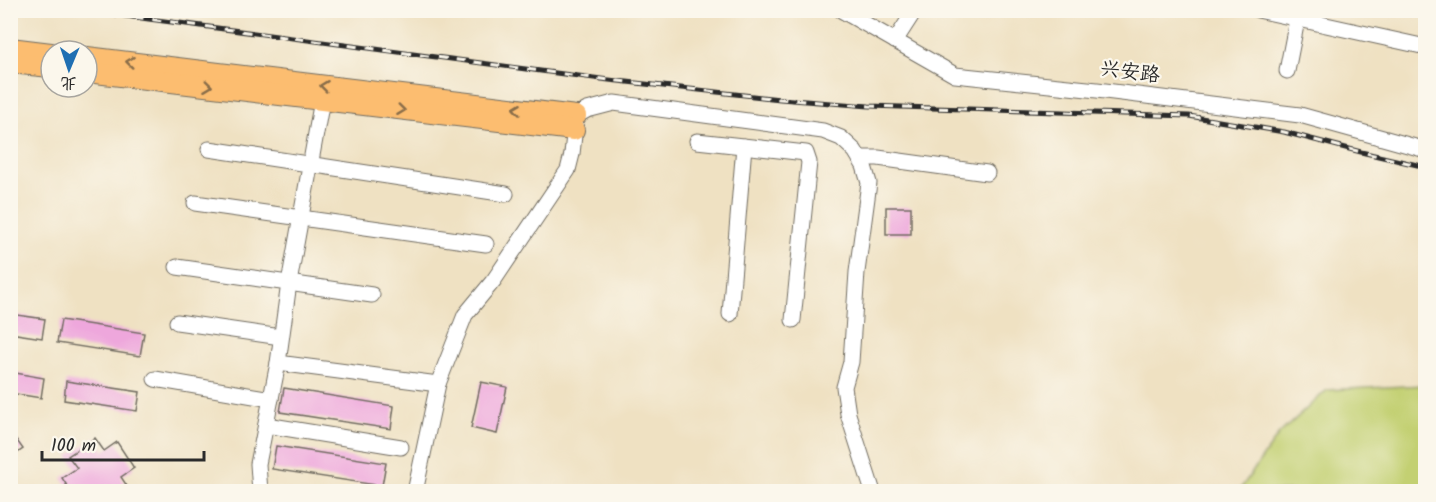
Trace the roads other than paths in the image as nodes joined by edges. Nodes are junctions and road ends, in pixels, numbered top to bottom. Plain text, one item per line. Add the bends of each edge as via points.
1 (841, 10) edge
2 (915, 10) edge
3 (1258, 10) edge
4 (1263, 11) edge
5 (1298, 20) junction
6 (895, 41) junction
7 (1425, 47) edge
8 (10, 48) edge
9 (39, 52) edge
10 (99, 59) edge
11 (10, 63) edge
12 (39, 66) edge
13 (1287, 71) dead end
14 (99, 73) edge
15 (322, 100) junction
16 (752, 121) junction
17 (575, 123) junction
18 (697, 141) dead end
19 (747, 146) junction
20 (209, 150) dead end
21 (1425, 150) edge
22 (860, 158) junction
23 (310, 165) junction
24 (987, 172) dead end
25 (506, 194) dead end
26 (195, 203) dead end
27 (301, 218) junction
28 (486, 244) dead end
29 (177, 267) dead end
30 (289, 283) junction
31 (372, 295) dead end
32 (730, 314) dead end
33 (793, 320) dead end
34 (177, 322) dead end
35 (281, 337) junction
36 (278, 363) junction
37 (155, 379) dead end
38 (438, 384) junction
39 (271, 399) junction
40 (266, 425) junction
41 (401, 447) dead end
42 (260, 492) edge
43 (415, 492) edge
44 (873, 492) edge

1 - 6 street, 兴安路
2 - 6 street
3 - 4 street
4 - 5 street
5 - 7 street
5 - 13 street
6 - 21 street, 兴安路 via 955,75 1300,115
8 - 9 main road
17 -> 10 main road
11 - 12 main road
14 -> 15 main road
15 -> 17 main road
15 - 23 street
16 - 17 street via 614,103 587,110
16 - 19 street
16 - 22 street via 824,131 841,138
17 - 38 street via 567,171 494,280 465,315
18 - 19 street
19 - 32 street
19 - 33 street via 806,153 809,162
20 - 23 street
22 - 24 street
22 - 44 street via 869,183 857,272 851,362 844,387 848,414
23 - 25 street
23 - 27 street
26 - 27 street
27 - 28 street
27 - 30 street
29 - 30 street
30 - 31 street
30 - 35 street
34 - 35 street
35 - 36 street
36 - 38 street
36 - 39 street
37 - 39 street
38 - 43 street
39 - 40 street
40 - 41 street
40 - 42 street via 258,464

